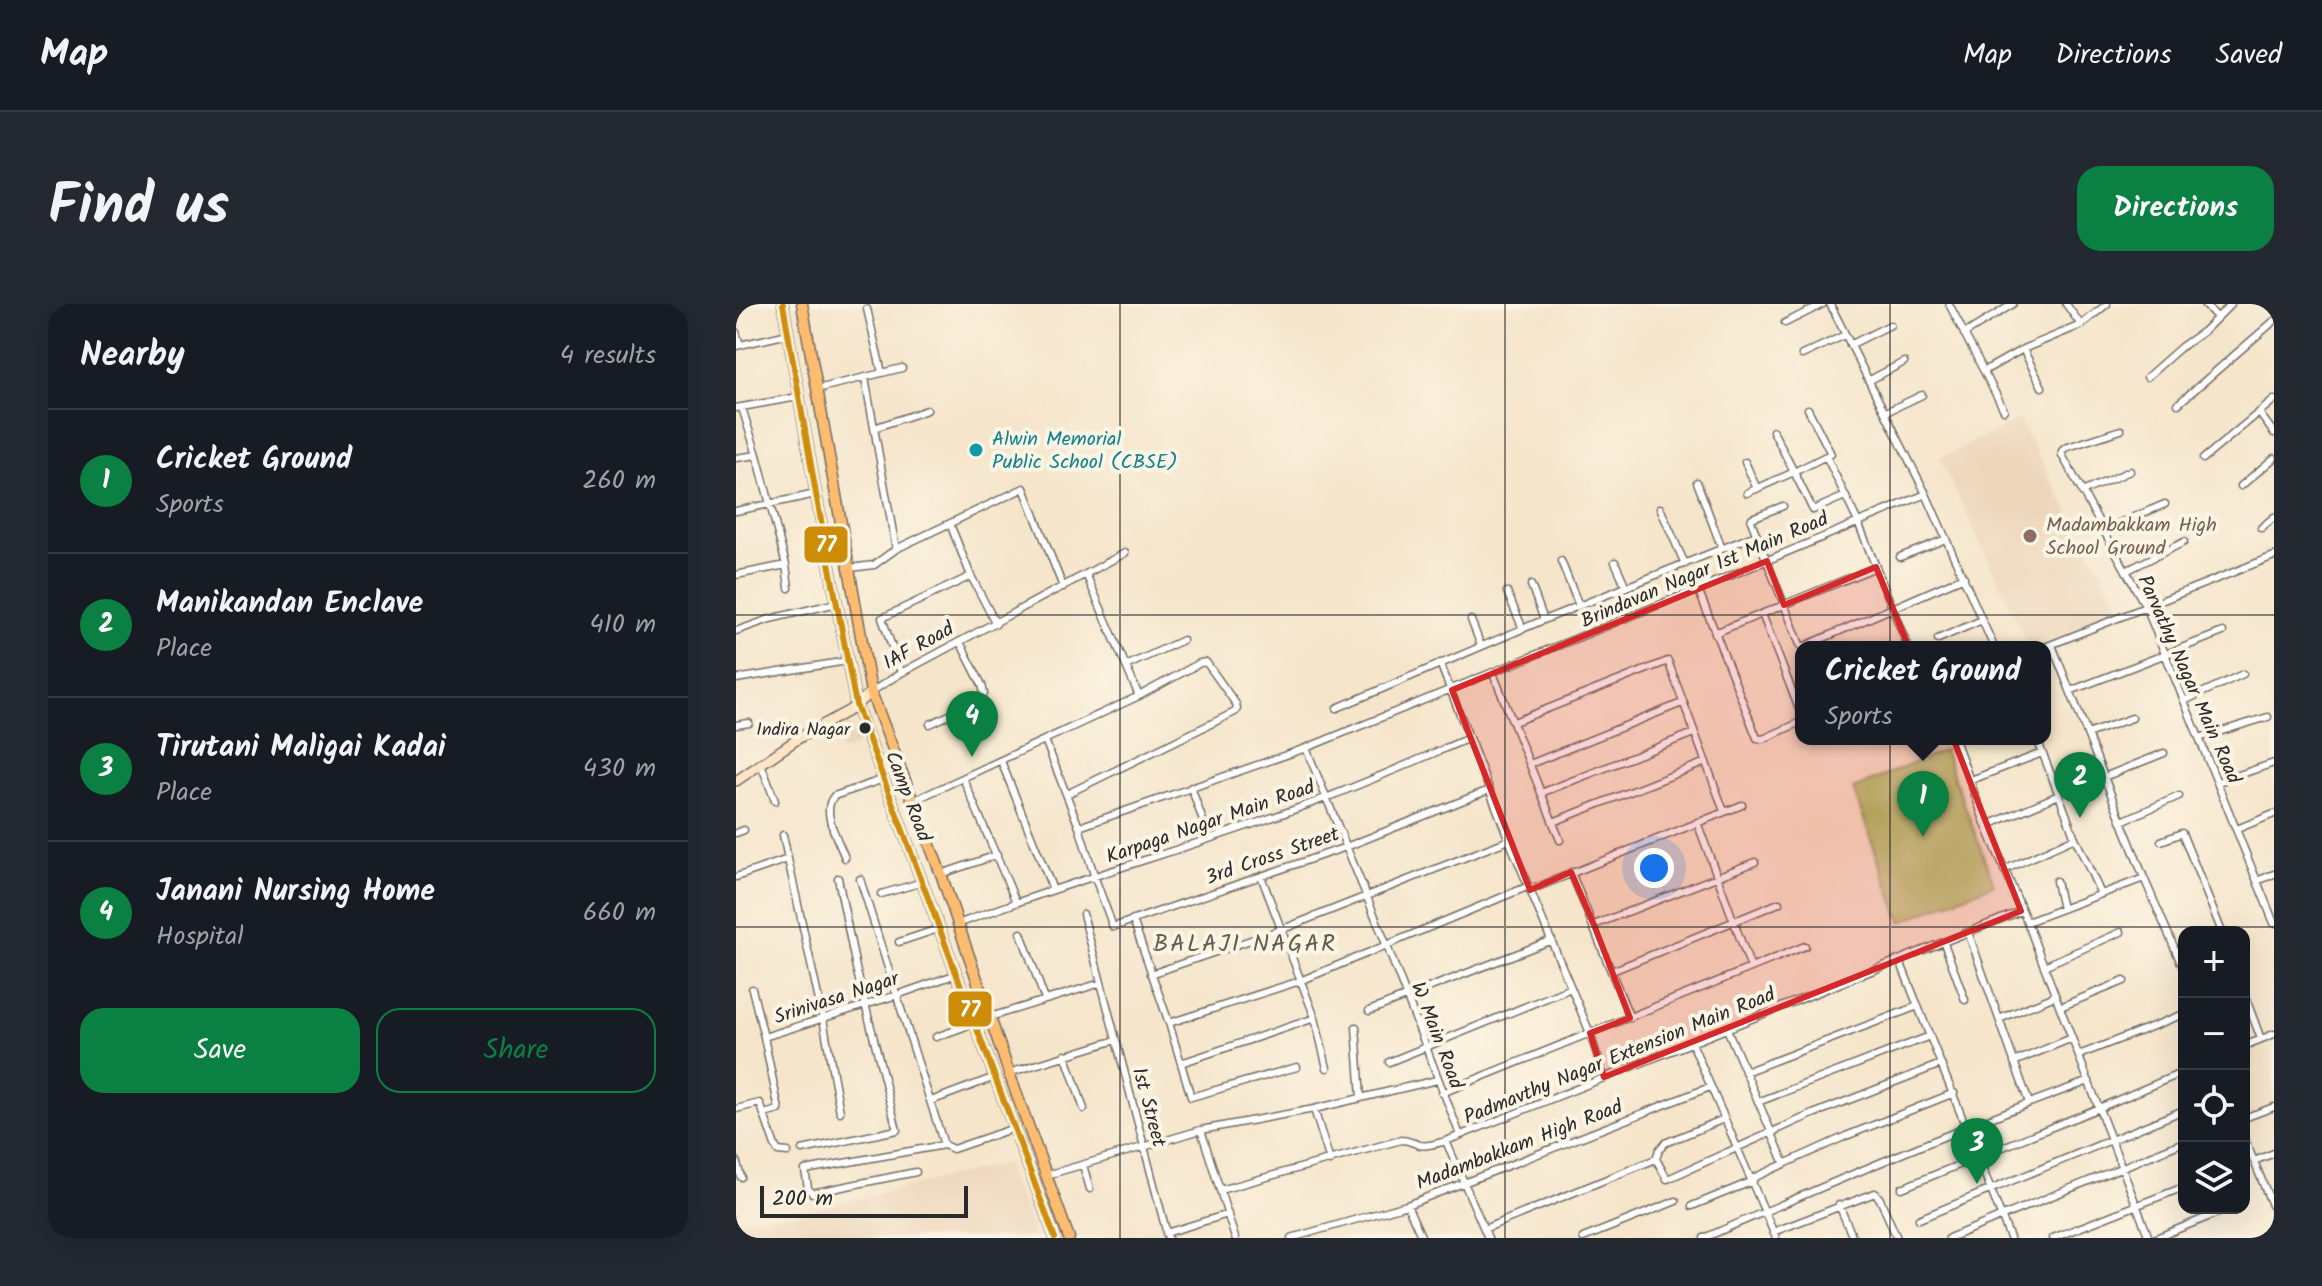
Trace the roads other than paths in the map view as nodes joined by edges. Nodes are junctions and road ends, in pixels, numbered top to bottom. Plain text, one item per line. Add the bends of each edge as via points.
1 (783, 304) edge
2 (802, 304) edge
3 (1823, 304) edge
4 (1830, 304) edge
5 (1949, 304) edge
6 (2013, 304) edge
7 (2066, 304) edge
8 (2107, 304) edge
9 (2204, 304) edge
10 (2231, 304) edge
11 (867, 309) dead end
12 (2217, 317) junction
13 (2274, 321) edge
14 (1785, 323) dead end
15 (1890, 325) dead end
16 (2081, 325) junction
17 (736, 332) edge
18 (788, 334) junction
19 (1964, 334) junction
20 (1845, 335) junction
21 (1850, 345) junction
22 (738, 346) edge
23 (2023, 349) junction
24 (1802, 355) dead end
25 (1904, 362) dead end
26 (902, 368) dead end
27 (1984, 371) junction
28 (882, 373) junction
29 (2147, 377) dead end
30 (865, 378) junction
31 (1870, 380) junction
32 (2042, 387) dead end
33 (817, 389) junction
34 (1922, 395) dead end
35 (798, 397) junction
36 (2274, 400) edge
37 (2178, 404) dead end
38 (739, 408) edge
39 (1808, 409) dead end
40 (927, 410) dead end
41 (2004, 410) dead end
42 (1886, 412) junction
43 (2259, 413) junction
44 (874, 428) junction
45 (2121, 430) dead end
46 (1773, 431) dead end
47 (2274, 433) edge
48 (1832, 454) junction
49 (757, 455) junction
50 (736, 458) edge
51 (2274, 458) edge
52 (2203, 459) dead end
53 (1745, 462) dead end
54 (2130, 471) dead end
55 (1794, 472) junction
56 (1697, 482) dead end
57 (2241, 486) dead end
58 (1757, 489) junction
59 (2082, 492) junction
60 (1747, 493) dead end
61 (816, 494) junction
62 (1926, 494) junction
63 (1845, 496) junction
64 (768, 502) junction
65 (2165, 504) dead end
66 (1783, 506) dead end
67 (1660, 508) dead end
68 (736, 511) edge
69 (2274, 517) edge
70 (1858, 522) junction
71 (950, 524) junction
72 (2261, 528) dead end
73 (2103, 530) junction
74 (1756, 535) junction
75 (1946, 539) junction
76 (2184, 542) dead end
77 (896, 549) junction
78 (1722, 549) junction
79 (1125, 553) dead end
80 (2274, 556) edge
81 (1900, 557) dead end
82 (1561, 561) dead end
83 (1767, 561) junction
84 (1615, 562) dead end
85 (1685, 564) junction
86 (786, 565) junction
87 (1876, 567) junction
88 (850, 568) junction
89 (2126, 571) junction
90 (1086, 574) junction
91 (736, 575) edge
92 (971, 576) junction
93 (1964, 577) junction
94 (1531, 585) dead end
95 (1063, 587) junction
96 (1626, 587) junction
97 (789, 588) dead end
98 (1698, 589) junction
99 (1507, 592) dead end
100 (837, 603) junction
101 (1784, 605) junction
102 (1579, 606) junction
103 (2146, 607) junction
104 (1893, 609) junction
105 (1762, 614) junction
106 (1471, 620) dead end
107 (1544, 620) junction
108 (1982, 620) junction
109 (996, 624) junction
110 (1523, 629) junction
111 (736, 631) edge
112 (2223, 632) dead end
113 (1715, 633) junction
114 (1938, 639) dead end
115 (1183, 640) dead end
116 (1799, 641) edge
117 (1816, 641) edge
118 (1906, 641) edge
119 (1991, 641) edge
120 (960, 642) junction
121 (2051, 645) edge
122 (1481, 646) junction
123 (2051, 652) edge
124 (2164, 654) junction
125 (847, 661) junction
126 (1440, 663) junction
127 (1126, 666) junction
128 (901, 673) junction
129 (1493, 673) junction
130 (2243, 674) dead end
131 (736, 679) edge
132 (1452, 690) junction
133 (2070, 691) junction
134 (871, 692) junction
135 (1139, 696) junction
136 (1795, 699) edge
137 (2184, 701) junction
138 (1682, 703) junction
139 (856, 705) junction
140 (1337, 708) dead end
141 (2268, 717) dead end
142 (2132, 718) dead end
143 (1514, 722) junction
144 (749, 723) dead end
145 (930, 724) dead end
146 (736, 725) edge
147 (1795, 725) edge
148 (1694, 733) junction
149 (2087, 734) junction
150 (1469, 738) junction
151 (2199, 738) junction
152 (1045, 740) junction
153 (1959, 745) edge
154 (2039, 745) edge
155 (1306, 748) junction
156 (2042, 753) junction
157 (2164, 753) dead end
158 (1001, 761) junction
159 (1706, 762) junction
160 (2274, 763) edge
161 (761, 764) junction
162 (1530, 764) junction
163 (2104, 777) junction
164 (963, 778) junction
165 (884, 779) junction
166 (1971, 780) junction
167 (736, 781) edge
168 (2218, 782) junction
169 (1191, 787) junction
170 (1489, 790) junction
171 (1541, 793) junction
172 (1067, 794) junction
173 (2059, 795) junction
174 (2179, 796) dead end
175 (1327, 797) junction
176 (775, 801) dead end
177 (913, 801) junction
178 (1742, 805) dead end
179 (1724, 811) junction
180 (2274, 814) edge
181 (2122, 821) junction
182 (1553, 822) junction
183 (1697, 822) junction
184 (1986, 826) junction
185 (1079, 827) junction
186 (2237, 829) junction
187 (744, 830) dead end
188 (736, 833) edge
189 (783, 835) dead end
190 (1209, 838) junction
191 (2075, 838) junction
192 (1509, 840) junction
193 (1560, 840) dead end
194 (2161, 841) dead end
195 (1346, 847) junction
196 (997, 855) junction
197 (845, 858) dead end
198 (788, 859) junction
199 (1755, 862) dead end
200 (2004, 870) junction
201 (1571, 872) junction
202 (941, 874) junction
203 (2274, 874) edge
204 (1261, 876) junction
205 (736, 877) edge
206 (1717, 877) junction
207 (838, 878) dead end
208 (1095, 878) junction
209 (2144, 878) junction
210 (860, 879) dead end
211 (2056, 881) dead end
212 (2257, 881) junction
213 (924, 882) junction
214 (1529, 888) junction
215 (1053, 890) junction
216 (881, 894) dead end
217 (2101, 894) junction
218 (1366, 898) junction
219 (1016, 902) junction
220 (1779, 903) dead end
221 (2062, 909) junction
222 (2021, 911) junction
223 (1083, 914) dead end
224 (1133, 920) junction
225 (1733, 921) junction
226 (2027, 922) junction
227 (2274, 923) edge
228 (958, 924) junction
229 (1594, 925) junction
230 (2220, 926) edge
231 (941, 928) junction
232 (1283, 929) junction
233 (1968, 932) junction
234 (2121, 932) dead end
235 (1021, 933) dead end
236 (1552, 940) junction
237 (899, 942) dead end
238 (1944, 943) junction
239 (1387, 946) junction
240 (1805, 946) dead end
241 (2178, 956) edge
242 (1900, 961) junction
243 (2044, 966) junction
244 (1751, 968) junction
245 (1612, 971) junction
246 (957, 974) junction
247 (1151, 974) junction
248 (1300, 981) junction
249 (2124, 981) dead end
250 (1101, 983) junction
251 (1571, 988) junction
252 (752, 989) dead end
253 (897, 995) junction
254 (1406, 996) junction
255 (2055, 996) junction
256 (2246, 998) edge
257 (1045, 1000) junction
258 (1965, 1000) dead end
259 (865, 1005) junction
260 (1918, 1006) junction
261 (2060, 1007) junction
262 (1369, 1011) dead end
263 (2178, 1016) edge
264 (990, 1017) junction
265 (1315, 1018) junction
266 (1630, 1018) junction
267 (823, 1019) junction
268 (1999, 1019) junction
269 (975, 1023) junction
270 (1169, 1023) junction
271 (1356, 1027) dead end
272 (1727, 1029) junction
273 (1590, 1033) junction
274 (2274, 1034) edge
275 (1930, 1036) junction
276 (764, 1037) junction
277 (936, 1037) dead end
278 (2072, 1038) junction
279 (2261, 1039) junction
280 (1116, 1040) junction
281 (1692, 1043) junction
282 (2250, 1044) edge
283 (1426, 1047) junction
284 (1065, 1054) junction
285 (2079, 1055) junction
286 (1389, 1062) dead end
287 (2014, 1062) junction
288 (1181, 1063) junction
289 (1941, 1064) junction
290 (1297, 1067) dead end
291 (1327, 1068) dead end
292 (1745, 1072) junction
293 (1009, 1073) junction
294 (2178, 1075) edge
295 (995, 1077) junction
296 (1604, 1077) junction
297 (1437, 1080) junction
298 (2089, 1081) junction
299 (1710, 1087) junction
300 (1442, 1093) junction
301 (1954, 1093) junction
302 (1361, 1098) junction
303 (931, 1101) junction
304 (1758, 1102) junction
305 (2029, 1103) junction
306 (2274, 1107) edge
307 (2099, 1108) junction
308 (736, 1109) edge
309 (1084, 1109) dead end
310 (1314, 1109) junction
311 (840, 1112) dead end
312 (2178, 1112) edge
313 (764, 1114) junction
314 (2250, 1116) edge
315 (1724, 1119) junction
316 (1014, 1128) junction
317 (1966, 1128) junction
318 (1201, 1130) junction
319 (1771, 1134) junction
320 (1460, 1135) junction
321 (2111, 1140) junction
322 (1446, 1141) junction
323 (2246, 1142) edge
324 (2178, 1144) edge
325 (944, 1145) junction
326 (1143, 1146) junction
327 (1738, 1149) junction
328 (802, 1150) dead end
329 (788, 1152) dead end
330 (2274, 1153) edge
331 (1977, 1158) junction
332 (1656, 1159) junction
333 (736, 1160) edge
334 (1330, 1161) junction
335 (2254, 1161) junction
336 (1785, 1164) junction
337 (1083, 1165) junction
338 (2121, 1168) junction
339 (916, 1172) dead end
340 (1047, 1175) junction
341 (741, 1177) dead end
342 (1752, 1180) junction
343 (1464, 1182) junction
344 (1902, 1188) dead end
345 (1090, 1189) dead end
346 (1990, 1189) junction
347 (2178, 1189) edge
348 (1220, 1190) junction
349 (2272, 1199) edge
350 (1676, 1201) dead end
351 (1407, 1205) junction
352 (1839, 1205) junction
353 (2138, 1205) junction
354 (1692, 1206) dead end
355 (2274, 1210) edge
356 (1764, 1212) junction
357 (1228, 1214) junction
358 (2215, 1214) edge
359 (2002, 1218) junction
360 (1919, 1219) dead end
361 (1319, 1229) junction
362 (1484, 1229) junction
363 (1167, 1235) edge
364 (1774, 1235) edge
365 (1055, 1238) edge
366 (1069, 1238) edge
367 (1235, 1238) edge
368 (1291, 1238) edge
369 (1323, 1238) edge
370 (1422, 1238) edge
371 (1488, 1238) edge
372 (1583, 1238) edge
373 (1704, 1238) edge
374 (1853, 1238) edge
375 (1897, 1238) edge
376 (1949, 1238) edge
377 (2010, 1238) edge
378 (2053, 1238) edge
379 (2149, 1238) edge
380 (2156, 1238) edge

1 - 18 main road, Camp Road
2 - 33 main road, Camp Road
3 - 14 street
4 - 20 street
5 - 19 street
6 - 19 street
7 - 16 street
8 - 16 street
9 - 12 street
10 - 12 street
11 - 28 street
12 - 29 street
13 - 37 street
15 - 21 street
16 - 23 street
17 - 22 street
18 - 22 street
18 - 35 main road, Camp Road
19 - 27 street
20 - 21 street
20 - 24 street
21 - 31 street
23 - 27 street
23 - 32 street
25 - 31 street
26 - 28 street
27 - 41 street
28 - 30 street
30 - 33 street
30 - 44 street
31 - 42 street
33 - 88 main road, Camp Road
34 - 42 street
35 - 38 street
35 - 61 main road, Camp Road
36 - 43 street
38 - 49 street
39 - 48 street
40 - 44 street
42 - 62 street
43 - 47 street
43 - 52 street
44 - 77 street
45 - 59 street, Parvathy Nagar Main Road via 2065,448 2062,455
46 - 55 street
48 - 55 street
48 - 63 street
49 - 50 street
49 - 64 street
51 - 57 street
53 - 58 street
54 - 59 street
55 - 58 street
55 - 63 street via 1813,510
56 - 78 street
58 - 60 street
59 - 73 street, Parvathy Nagar Main Road
61 - 64 street
61 - 100 main road, Camp Road
62 - 70 street, Brindavan Nagar 1st Main Road
62 - 75 street
63 - 70 street
64 - 68 street
64 - 86 street
65 - 73 street
66 - 74 street via 1752,518
67 - 85 street
69 - 72 street
70 - 83 street, Brindavan Nagar 1st Main Road
70 - 87 street
71 - 77 street
71 - 92 street
71 - 95 street via 1024,488
73 - 89 street, Parvathy Nagar Main Road
74 - 78 street
74 - 83 street
75 - 81 street
75 - 93 street
76 - 89 street
77 - 88 street via 874,565
78 - 85 street
79 - 90 street, IAF Road
80 - 103 street
82 - 102 street
83 - 98 street, Brindavan Nagar 1st Main Road
83 - 101 street
84 - 96 street
85 - 96 street
86 - 91 street
86 - 97 street
87 - 101 street
87 - 104 street
88 - 134 main road, Camp Road
89 - 103 street, Parvathy Nagar Main Road
90 - 95 street, IAF Road
90 - 127 street
92 - 109 street
92 - 128 street via 882,618
93 - 104 street
93 - 108 street
94 - 107 street
95 - 109 street, IAF Road
96 - 102 street
98 - 113 street
98 - 129 street, Brindavan Nagar 1st Main Road
99 - 110 street
100 - 111 street
100 - 125 main road, Camp Road
101 - 105 street
101 - 116 street
102 - 107 street
103 - 121 street
103 - 124 street, Parvathy Nagar Main Road
104 - 117 street
104 - 118 street
105 - 113 street
105 - 136 street
106 - 122 street
107 - 110 street
108 - 114 street
108 - 119 street
109 - 120 street, IAF Road
110 - 122 street
112 - 124 street
113 - 147 street via 1757,738
115 - 127 street
120 - 128 street, IAF Road
120 - 145 street via 984,694
122 - 126 street
123 - 133 street
124 - 133 street
124 - 137 street, Parvathy Nagar Main Road
125 - 131 street
125 - 139 main road, Camp Road
126 - 132 street
126 - 140 street
127 - 135 street
128 - 134 street, IAF Road
129 - 132 street, Brindavan Nagar 1st Main Road
129 - 143 street
130 - 137 street
132 - 150 street
132 - 155 street, Brindavan Nagar 1st Main Road
133 - 149 street
134 - 139 street, IAF Road
134 - 177 main road, Camp Road
135 - 152 street
135 - 172 street via 1204,662 1237,709
137 - 151 street, Parvathy Nagar Main Road
138 - 143 street via 1668,661
138 - 148 street
138 - 162 street
139 - 161 street, IAF Road
139 - 165 main road, Camp Road
141 - 151 street
142 - 149 street
143 - 162 street
144 - 146 street
148 - 159 street
148 - 171 street
149 - 163 street
150 - 170 street
150 - 175 street, Karpaga Nagar Main Road
151 - 168 street, Parvathy Nagar Main Road
152 - 158 street
152 - 172 street
153 - 166 street
154 - 156 street
155 - 169 street, Brindavan Nagar 1st Main Road
155 - 175 street, W Main Road
156 - 166 street
156 - 173 street
157 - 163 street
158 - 164 street
158 - 215 street
159 - 179 street
159 - 182 street
160 - 168 street
161 - 167 street, IAF Road
161 - 176 street
162 - 171 street
163 - 181 street
164 - 177 street
164 - 196 street
165 - 197 street via 830,800 829,814
165 - 213 main road, Camp Road
166 - 184 street
168 - 186 street, Parvathy Nagar Main Road
169 - 185 street, Brindavan Nagar 1st Main Road
169 - 190 street
170 - 192 street
170 - 195 street, 3rd Cross Street
171 - 182 street
172 - 185 street
173 - 184 street
173 - 191 street
174 - 181 street
175 - 190 street, Karpaga Nagar Main Road
175 - 195 street, W Main Road
177 - 202 main road, Camp Road
178 - 179 street
179 - 183 street
180 - 186 street
181 - 209 street
182 - 193 street
183 - 201 street
183 - 206 street
184 - 200 street
185 - 208 street
186 - 212 street, Parvathy Nagar Main Road
187 - 188 street
189 - 198 street
190 - 208 street, Karpaga Nagar Main Road
191 - 200 street
191 - 217 street
192 - 214 street
192 - 218 street
194 - 230 street via 2182,833
195 - 204 street, 3rd Cross Street
195 - 218 street, W Main Road
196 - 202 street
196 - 219 street
198 - 205 street
198 - 267 street
199 - 206 street
200 - 222 street
201 - 214 street
201 - 229 street
202 - 228 main road, Camp Road
203 - 212 street
204 - 224 street, 3rd Cross Street
204 - 232 street
206 - 225 street
206 - 229 street
207 - 259 street
208 - 215 street, Karpaga Nagar Main Road
208 - 224 street via 1113,927
209 - 217 street
209 - 241 street
210 - 253 street
211 - 221 street
212 - 227 street, Parvathy Nagar Main Road
213 - 216 street
213 - 231 main road, Camp Road
214 - 236 street
214 - 239 street
215 - 219 street, Karpaga Nagar Main Road
217 - 221 street
218 - 232 street
218 - 239 street, W Main Road
219 - 228 street, Karpaga Nagar Main Road
220 - 225 street
221 - 226 street
222 - 226 street
222 - 233 street, Padmavthy Nagar Extension Main Road
223 - 250 street, 1st Street
224 - 247 street
225 - 244 street
225 - 245 street
226 - 243 street
228 - 264 main road, Camp Road
229 - 245 street
231 - 237 street
231 - 246 main road, Camp Road
232 - 247 street
232 - 248 street
233 - 238 street, Padmavthy Nagar Extension Main Road
233 - 268 street
234 - 243 street
235 - 257 street
236 - 251 street
236 - 254 street
238 - 242 street, Padmavthy Nagar Extension Main Road
238 - 258 street
239 - 248 street
239 - 254 street, W Main Road
240 - 244 street
242 - 260 street
242 - 272 street, Padmavthy Nagar Extension Main Road
243 - 255 street
244 - 266 street
245 - 266 street
246 - 253 street, Srinivasa Nagar
246 - 269 main road, Camp Road
247 - 270 street
248 - 265 street
248 - 270 street
249 - 261 street
250 - 257 street
250 - 280 street, 1st Street
251 - 273 street
251 - 283 street
252 - 276 street
253 - 259 street, Srinivasa Nagar
253 - 303 street
254 - 262 street
254 - 283 street, W Main Road
255 - 261 street
255 - 268 street
256 - 279 street
257 - 264 street
259 - 267 street, Srinivasa Nagar
259 - 328 street via 897,1130
260 - 275 street
260 - 292 street
261 - 278 street
263 - 285 street
264 - 293 main road, Camp Road
265 - 288 street
265 - 291 street
266 - 273 street
267 - 276 street, Srinivasa Nagar
267 - 311 street
268 - 287 street
269 - 277 street
269 - 295 main road, Camp Road
270 - 288 street
271 - 302 street
272 - 281 street, Padmavthy Nagar Extension Main Road
272 - 292 street
273 - 296 street
273 - 300 street
274 - 279 street
275 - 289 street
275 - 304 street
276 - 313 street, Srinivasa Nagar via 779,1110
278 - 285 street
278 - 287 street
279 - 282 street
280 - 284 street
280 - 326 street, 1st Street
281 - 296 street, Padmavthy Nagar Extension Main Road
281 - 299 street
283 - 286 street
283 - 297 street, W Main Road
284 - 293 street
284 - 309 street
285 - 298 street
287 - 305 street
288 - 290 street via 1191,1097
289 - 301 street
289 - 319 street
292 - 304 street
293 - 340 main road, Camp Road
294 - 307 street
295 - 303 street
295 - 316 main road, Camp Road
296 - 320 street, Padmavthy Nagar Extension Main Road
297 - 300 street, W Main Road
297 - 302 street
298 - 305 street
298 - 307 street
299 - 315 street
299 - 343 street, Madambakkam High Road
300 - 320 street, W Main Road
301 - 317 street
301 - 336 street
302 - 310 street
303 - 325 street
304 - 319 street
305 - 317 street
306 - 314 street
307 - 321 street
307 - 331 street
308 - 313 street via 760,1103
310 - 318 street
310 - 334 street
312 - 321 street
313 - 329 street via 778,1151
315 - 327 street
315 - 332 street via 1665,1143
316 - 325 street via 953,1149
316 - 365 main road, Camp Road
317 - 331 street
317 - 356 street
318 - 326 street
318 - 348 street
319 - 327 street
319 - 336 street
320 - 322 street, Padmavthy Nagar Extension Main Road
321 - 338 street
321 - 346 street
322 - 334 street, Padmavthy Nagar Extension Main Road via 1419,1145 1401,1140
322 - 343 street
323 - 335 street
324 - 338 street
325 - 339 street via 805,1170 812,1193
326 - 337 street
326 - 363 street, 1st Street
327 - 332 street via 1667,1179
327 - 342 street
330 - 335 street
331 - 344 street
331 - 346 street
332 - 362 street
333 - 341 street
334 - 348 street, Padmavthy Nagar Extension Main Road
335 - 349 street
336 - 342 street
337 - 340 street
337 - 345 street
338 - 353 street
338 - 359 street
340 - 366 main road, Camp Road
342 - 354 street
342 - 356 street
343 - 351 street, Madambakkam High Road
343 - 362 street
346 - 359 street
346 - 360 street
347 - 353 street
348 - 357 street
349 - 355 street
350 - 372 street
351 - 361 street, Madambakkam High Road
351 - 370 street
352 - 364 street
352 - 374 street
352 - 375 street via 1875,1193
353 - 378 street
353 - 379 street
356 - 364 street
356 - 373 street
357 - 363 street
357 - 367 street
358 - 380 street
359 - 376 street
359 - 377 street
361 - 368 street, Madambakkam High Road
361 - 369 street
362 - 371 street

